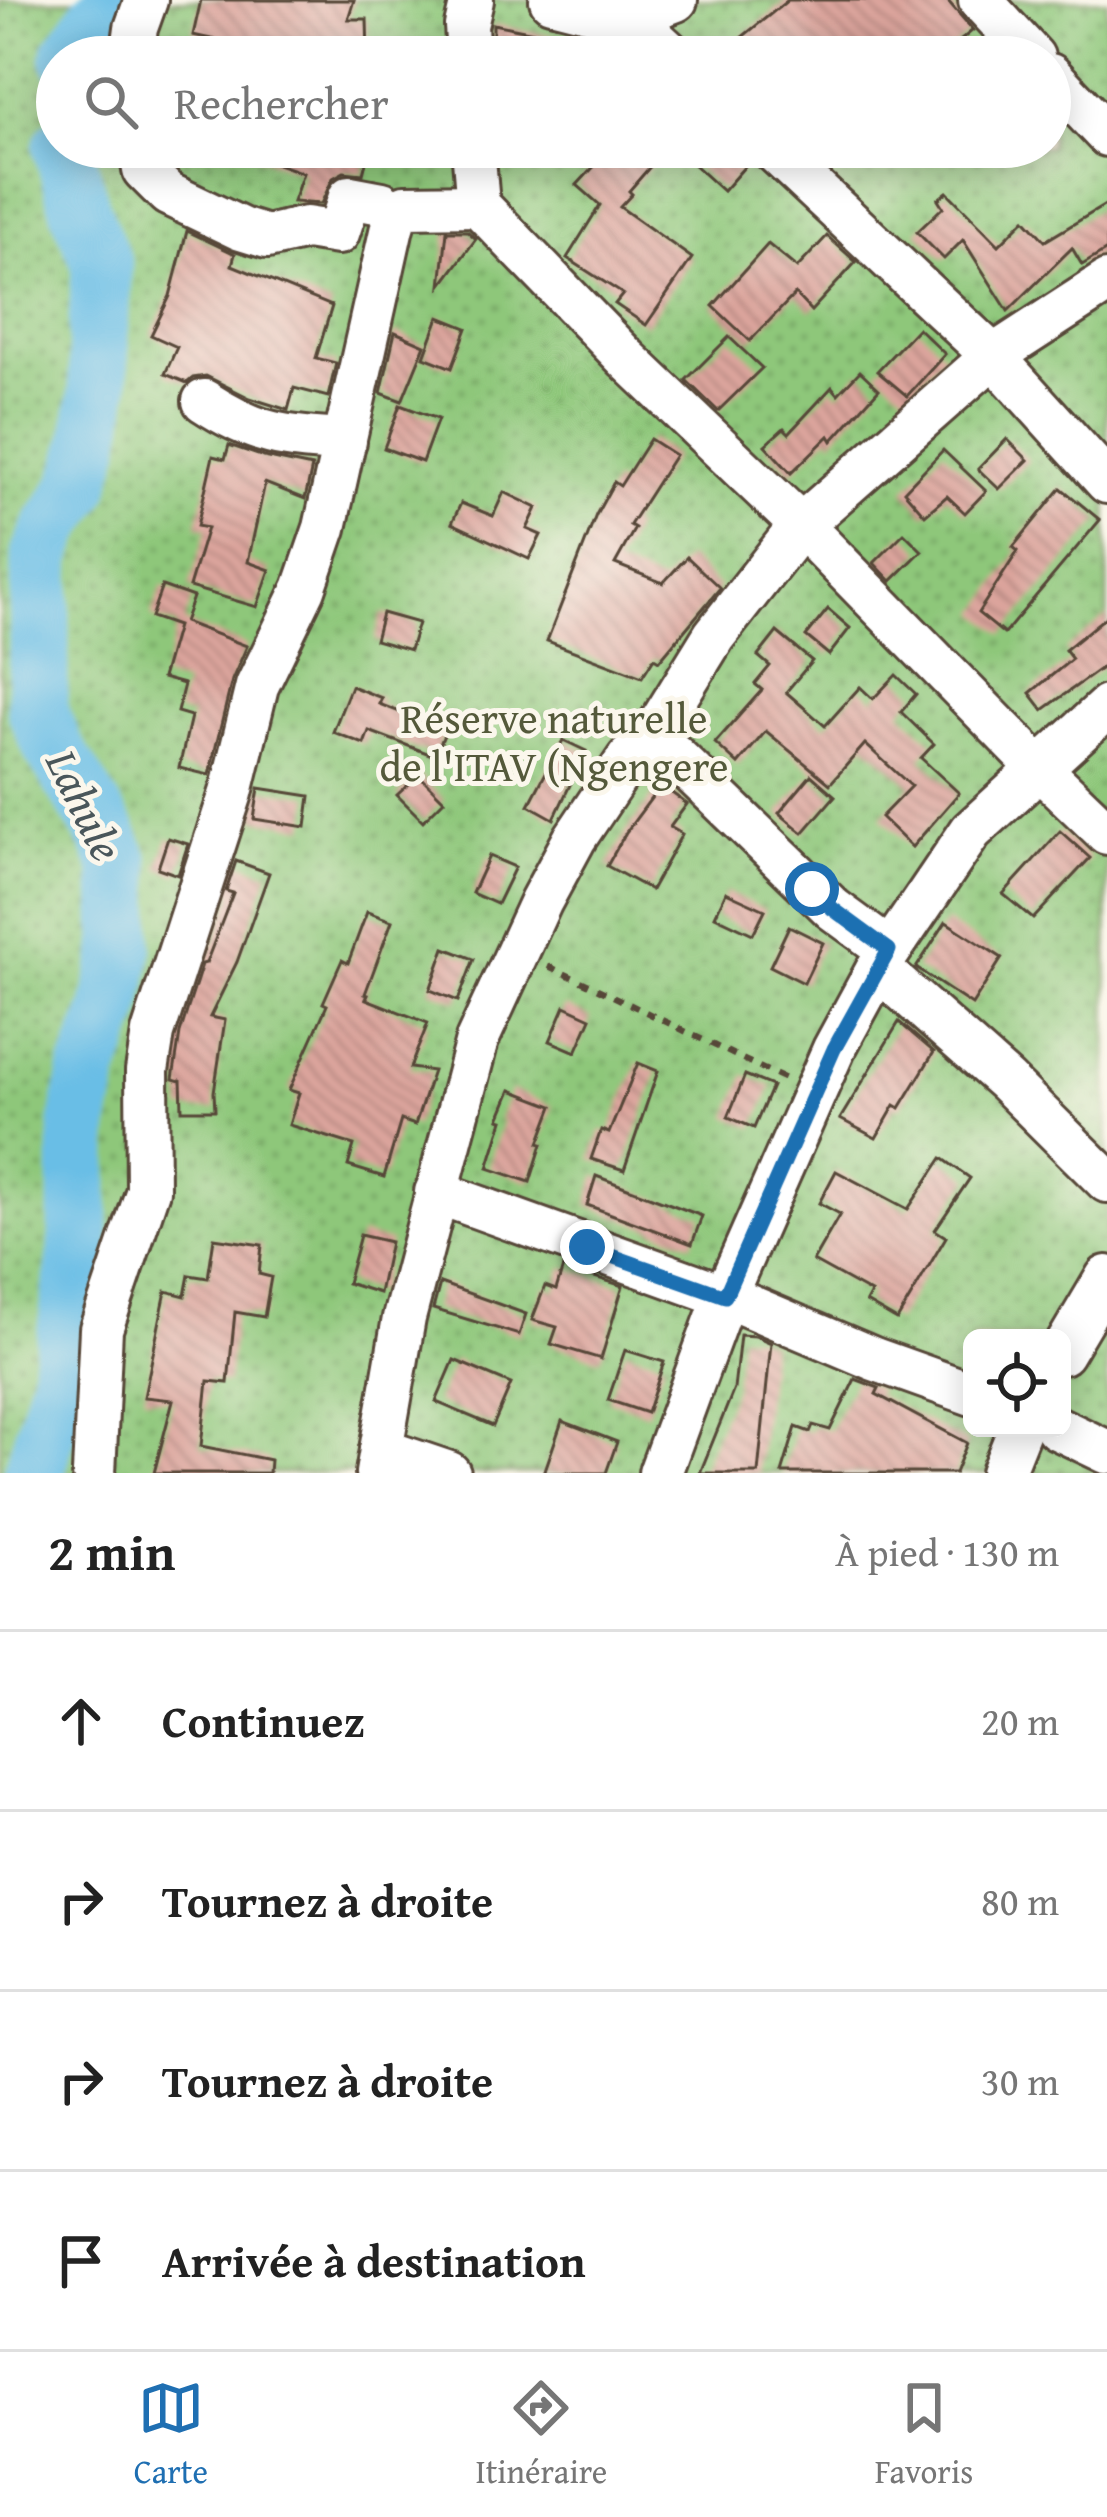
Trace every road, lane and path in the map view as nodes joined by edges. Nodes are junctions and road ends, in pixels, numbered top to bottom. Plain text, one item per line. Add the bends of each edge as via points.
1 (146, 0) edge
2 (472, 0) edge
3 (551, 0) edge
4 (676, 0) edge
5 (980, 0) edge
6 (631, 17) junction
7 (135, 36) edge
8 (467, 36) edge
9 (651, 36) edge
10 (1013, 36) edge
11 (1071, 97) edge
12 (1107, 135) edge
13 (144, 168) edge
14 (475, 168) edge
15 (792, 168) edge
16 (478, 205) junction
17 (396, 214) junction
18 (1107, 282) edge
19 (993, 356) junction
20 (205, 400) dead end
21 (345, 441) junction
22 (1107, 482) edge
23 (801, 525) junction
24 (1107, 707) edge
25 (653, 735) junction
26 (1040, 768) junction
27 (1107, 833) edge
28 (517, 952) junction
29 (883, 959) junction
30 (815, 1092) junction
31 (1107, 1181) edge
32 (436, 1192) junction
33 (1107, 1277) edge
34 (725, 1296) junction
35 (1071, 1337) edge
36 (963, 1391) edge
37 (1071, 1435) edge
38 (1017, 1437) edge
39 (1107, 1452) edge
40 (379, 1461) edge
41 (94, 1473) edge
42 (448, 1473) edge
43 (660, 1473) edge
44 (1003, 1473) edge

1 - 7 street
2 - 8 street
3 - 6 street
4 - 6 street
5 - 10 street
6 - 9 street
11 - 12 street
13 - 17 street via 168,194 266,237 307,228 338,233 350,197 382,202
14 - 16 street
15 - 19 street
16 - 17 street via 405,206
16 - 23 street
17 - 21 street
18 - 19 street
19 - 22 street
19 - 23 street
20 - 21 street via 236,422 287,438
21 - 41 street via 304,589 257,686 153,1033 148,1190 101,1329
23 - 25 street via 714,636
23 - 26 street
24 - 26 street
25 - 28 street via 575,838
25 - 29 street
26 - 27 street
26 - 29 street via 971,831
28 - 30 path
28 - 32 street via 477,1040
29 - 30 street
29 - 31 street
30 - 34 street
32 - 34 street
32 - 40 street
33 - 35 street
34 - 36 street
34 - 43 street
37 - 39 street
38 - 44 street
40 - 42 street

